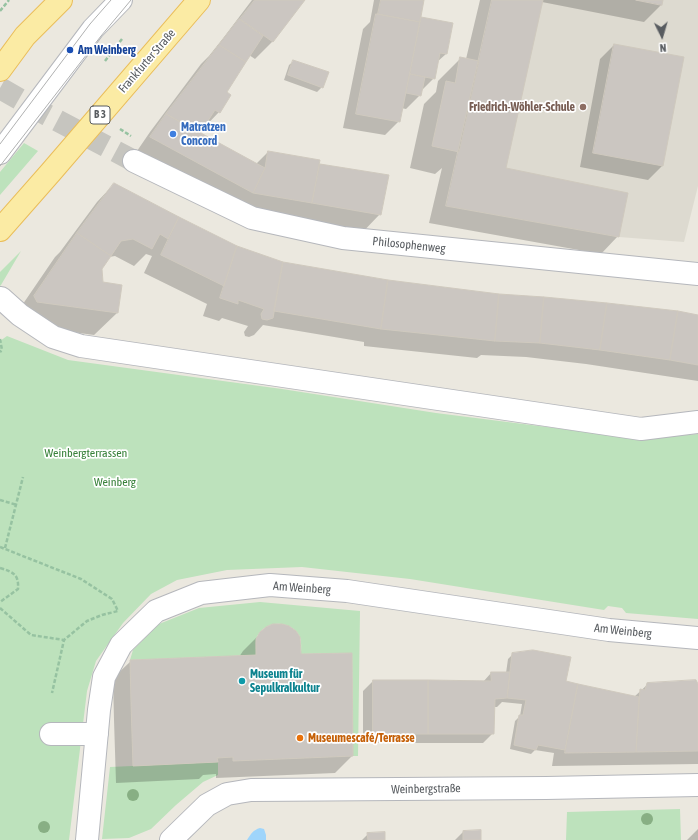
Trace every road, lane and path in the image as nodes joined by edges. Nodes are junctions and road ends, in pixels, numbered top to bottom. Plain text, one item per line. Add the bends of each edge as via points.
1 (9, 0) edge
2 (61, 0) edge
3 (121, 0) edge
4 (199, 0) edge
5 (0, 11) edge
6 (122, 39) dead end
7 (105, 62) dead end
8 (0, 70) edge
9 (0, 153) edge
10 (134, 161) tunnel mouth
11 (0, 230) edge
12 (697, 269) edge
13 (0, 298) edge
14 (0, 339) edge
15 (0, 352) edge
16 (698, 422) edge
17 (23, 477) dead end
18 (0, 500) edge
19 (17, 505) junction
20 (0, 547) edge
21 (5, 548) junction
22 (0, 568) edge
23 (0, 602) edge
24 (0, 608) edge
25 (698, 638) edge
26 (64, 640) junction
27 (52, 693) dead end
28 (51, 734) dead end
29 (97, 734) junction
30 (698, 785) edge
31 (86, 840) edge
32 (171, 840) edge

1 - 5 path
2 - 8 main road via 25,36
3 - 9 street via 93,29
4 - 11 main road, Frankfurter Straße / B 3
6 - 7 path
10 - 12 street, Philosophenweg via 252,218 343,238
13 - 16 street via 53,337 80,346 641,429
14 - 15 path
17 - 19 path
18 - 19 path
19 - 21 path
20 - 21 path
21 - 26 path via 81,579 112,600 118,611 87,621
22 - 23 path via 16,575 19,581 18,589
24 - 26 path via 30,635
25 - 29 street, Am Weinberg via 609,630 347,591 270,585 201,593 156,611 121,645 104,677
26 - 27 path
28 - 29 street
29 - 31 street, Am Weinberg
30 - 32 street, Weinbergstraße via 251,790 227,794 207,804

